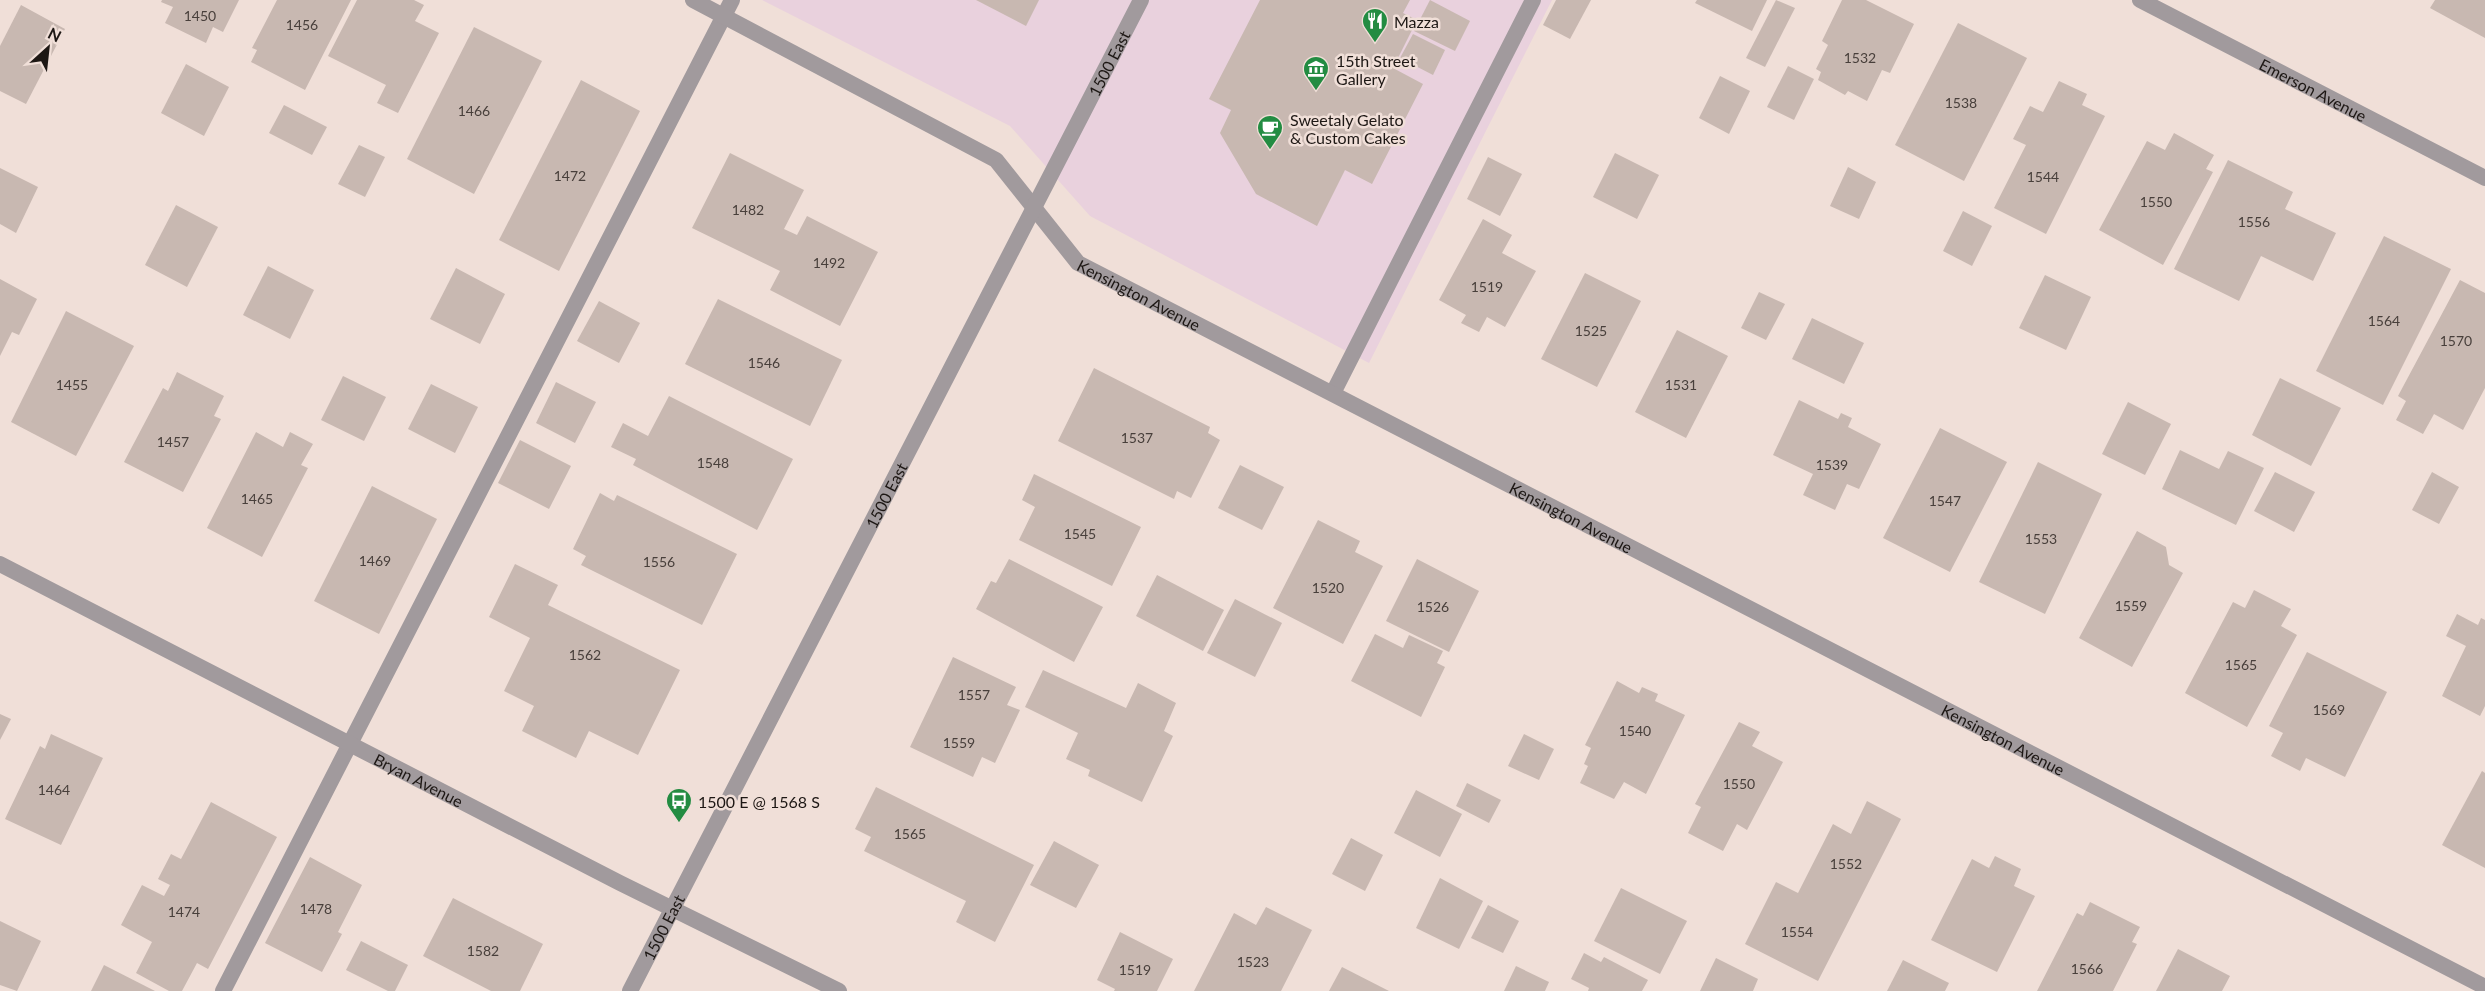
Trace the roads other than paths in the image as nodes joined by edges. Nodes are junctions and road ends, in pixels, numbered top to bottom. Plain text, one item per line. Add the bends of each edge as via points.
1 (693, 0) edge
2 (732, 0) edge
3 (1141, 0) edge
4 (1533, 0) edge
5 (2140, 0) edge
6 (724, 16) junction
7 (2485, 178) edge
8 (1032, 208) junction
9 (1333, 393) junction
10 (0, 564) edge
11 (350, 744) junction
12 (672, 908) junction
13 (2485, 987) edge
14 (223, 991) edge
15 (630, 991) edge
16 (839, 991) edge

1 - 6 street, Kensington Avenue
2 - 6 street
3 - 8 street, 1500 East
4 - 9 street
5 - 7 street, Emerson Avenue
6 - 8 street, Kensington Avenue via 996,160
6 - 11 street
8 - 9 street, Kensington Avenue via 1078,263
8 - 12 street, 1500 East
9 - 13 street, Kensington Avenue
10 - 11 street, Bryan Avenue
11 - 12 street, Bryan Avenue
11 - 14 street
12 - 15 street, 1500 East
12 - 16 street, Bryan Avenue

